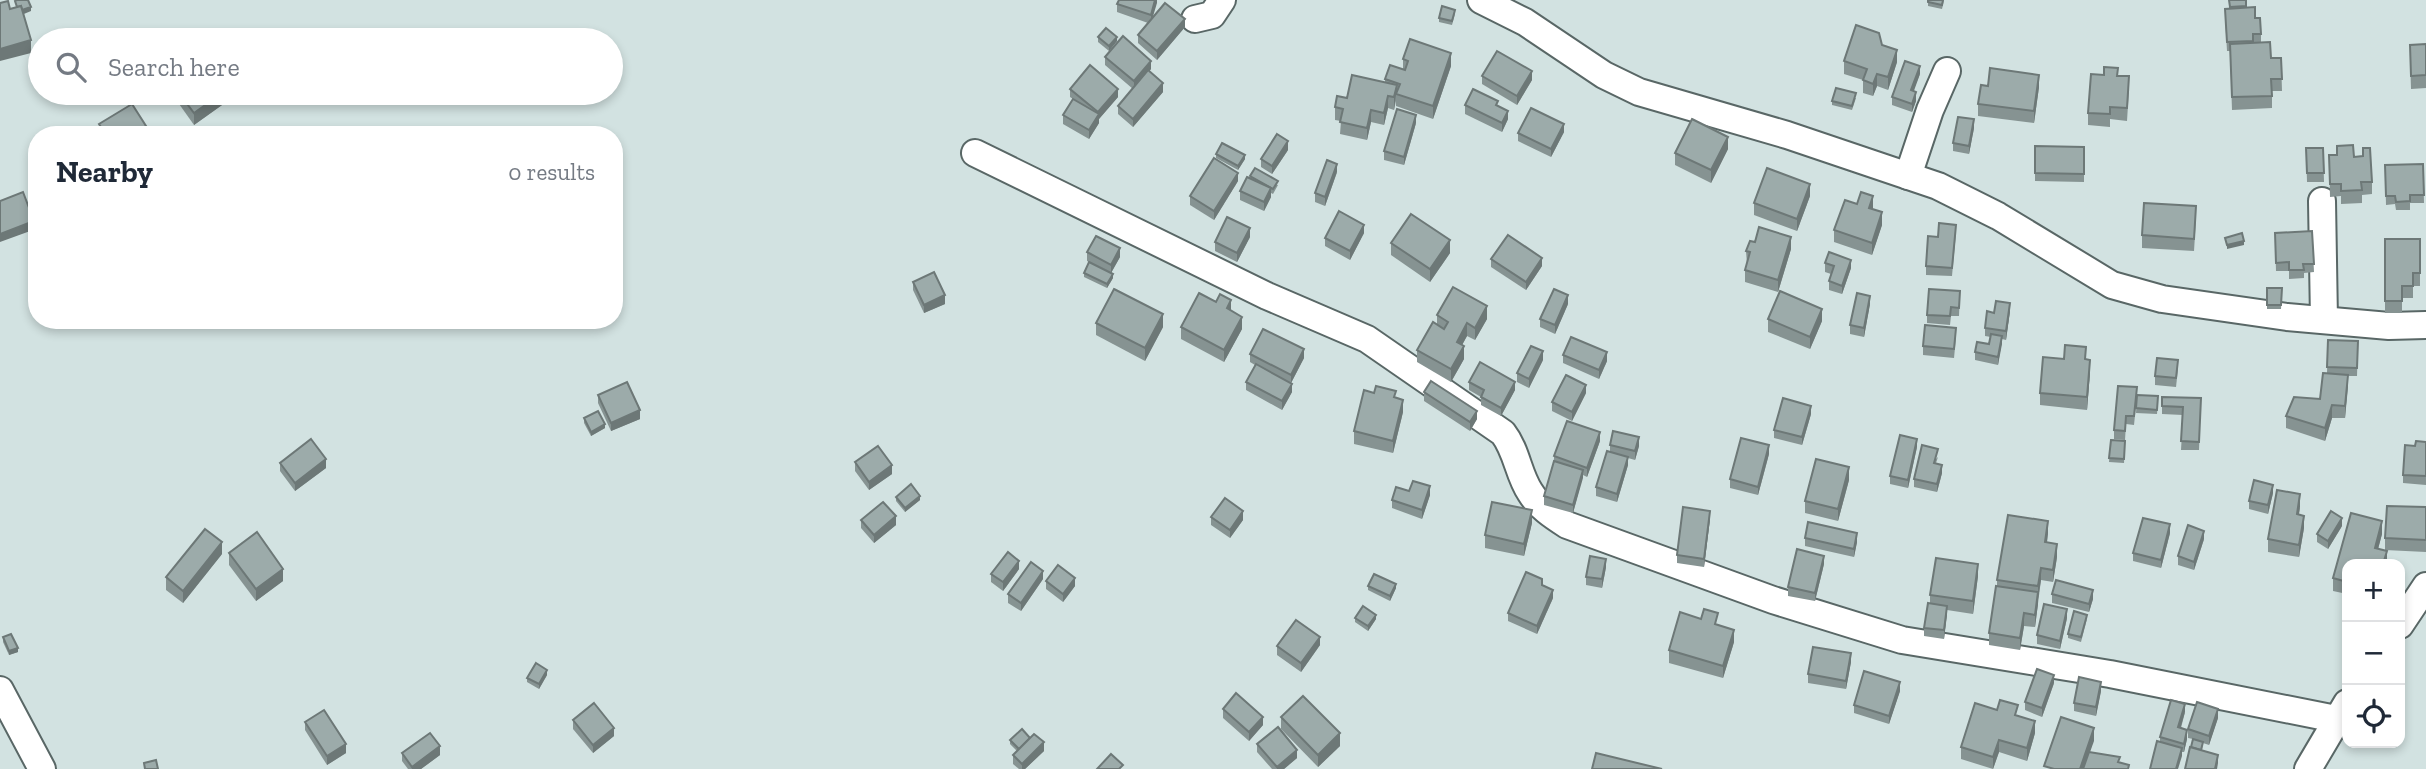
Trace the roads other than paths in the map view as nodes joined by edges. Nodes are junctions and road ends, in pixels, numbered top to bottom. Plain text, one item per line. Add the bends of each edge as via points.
1 (1222, 0) edge
2 (1481, 0) edge
3 (1195, 19) dead end
4 (1947, 71) dead end
5 (975, 153) dead end
6 (1908, 176) junction
7 (2322, 201) dead end
8 (2324, 320) junction
9 (2426, 325) edge
10 (2426, 586) edge
11 (2402, 622) edge
12 (0, 690) edge
13 (2342, 710) edge
14 (42, 769) edge
15 (2308, 769) edge

1 - 3 street via 1212,15
2 - 6 street via 1639,92
4 - 6 street
5 - 13 street via 1267,296 1367,339 1503,433 1514,447 1529,491 1567,525 1773,600 1902,640
6 - 8 street via 1998,216 2112,285 2162,299
7 - 8 street
8 - 9 street
10 - 11 street
12 - 14 street
13 - 15 street

